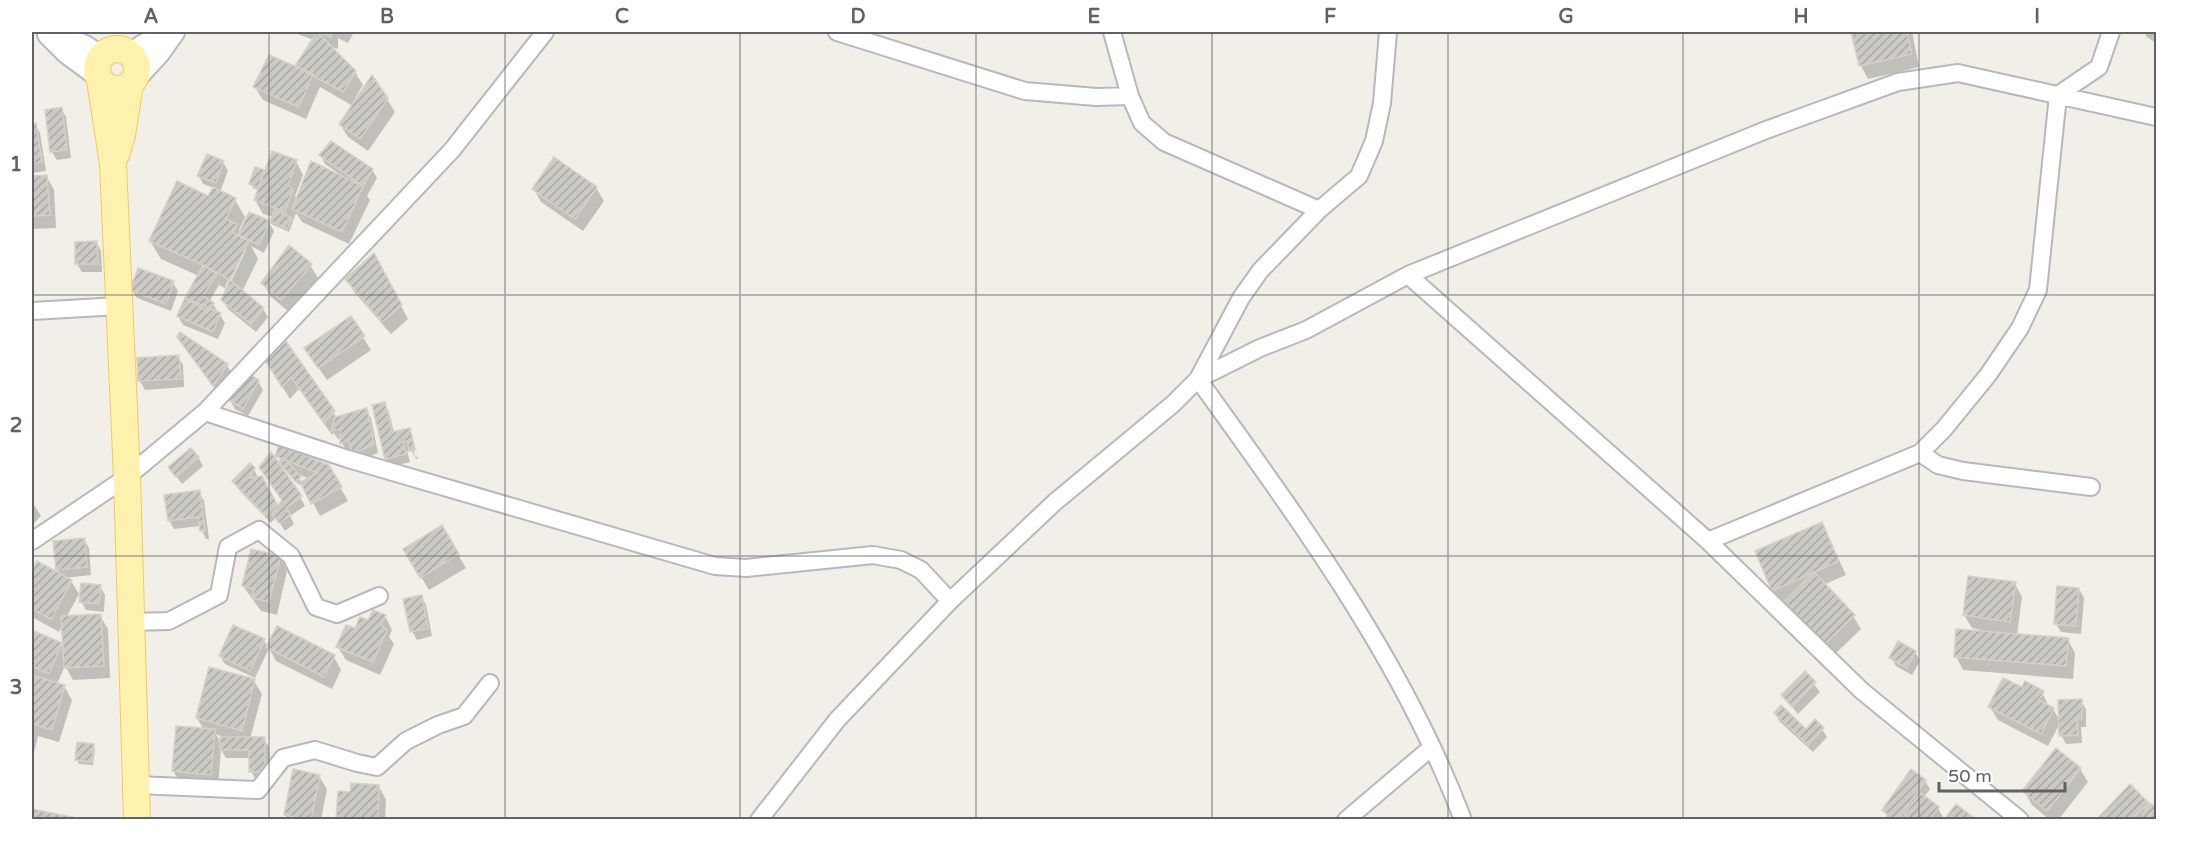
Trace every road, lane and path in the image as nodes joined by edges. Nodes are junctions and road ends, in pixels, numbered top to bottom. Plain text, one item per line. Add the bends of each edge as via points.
1 (168, 32) edge
2 (173, 32) edge
3 (544, 32) edge
4 (837, 32) edge
5 (1112, 32) edge
6 (1388, 32) edge
7 (2111, 32) edge
8 (46, 33) edge
9 (115, 60) edge
10 (2058, 95) junction
11 (1130, 96) junction
12 (2157, 117) edge
13 (1319, 210) junction
14 (1408, 275) junction
15 (119, 306) junction
16 (32, 311) edge
17 (1198, 380) junction
18 (205, 412) junction
19 (1920, 453) junction
20 (127, 477) junction
21 (2091, 487) dead end
22 (1708, 540) junction
23 (32, 541) edge
24 (379, 596) dead end
25 (950, 601) junction
26 (131, 622) junction
27 (490, 684) dead end
28 (1432, 747) junction
29 (136, 785) junction
30 (136, 819) edge
31 (759, 819) edge
32 (1346, 819) edge
33 (1463, 819) edge
34 (2020, 819) edge

1 - 9 main road
2 - 9 main road via 158,53
3 - 18 street via 453,150
4 - 11 street via 1025,91
5 - 11 street
6 - 13 street via 1382,103 1374,141 1359,176
7 - 10 street via 2099,67
8 - 9 main road
9 - 15 main road via 122,135 113,164
10 - 12 street
10 - 14 street via 1958,73 1898,82 1767,130
10 - 19 street via 2038,291 2020,328 1988,375
11 - 13 street via 1142,123 1164,142
13 - 17 street via 1260,271 1240,298
14 - 17 street via 1306,330
14 - 22 street
15 - 16 street
15 - 20 main road
17 - 25 street via 1055,502
17 - 28 street via 1305,529 1394,673
18 - 20 street
18 - 25 street via 348,459 715,566 746,568 873,555 901,560 921,570
19 - 21 street via 1938,465 1963,471
19 - 22 street
20 - 23 street
20 - 26 main road
22 - 34 street via 1862,691
24 - 26 street via 336,614 316,607 291,556 259,530 228,547 219,595 169,621
25 - 31 street via 837,720
26 - 29 main road
27 - 29 street via 464,716 406,741 377,767 315,750 283,758 258,790
28 - 32 street
28 - 33 street
29 - 30 main road

